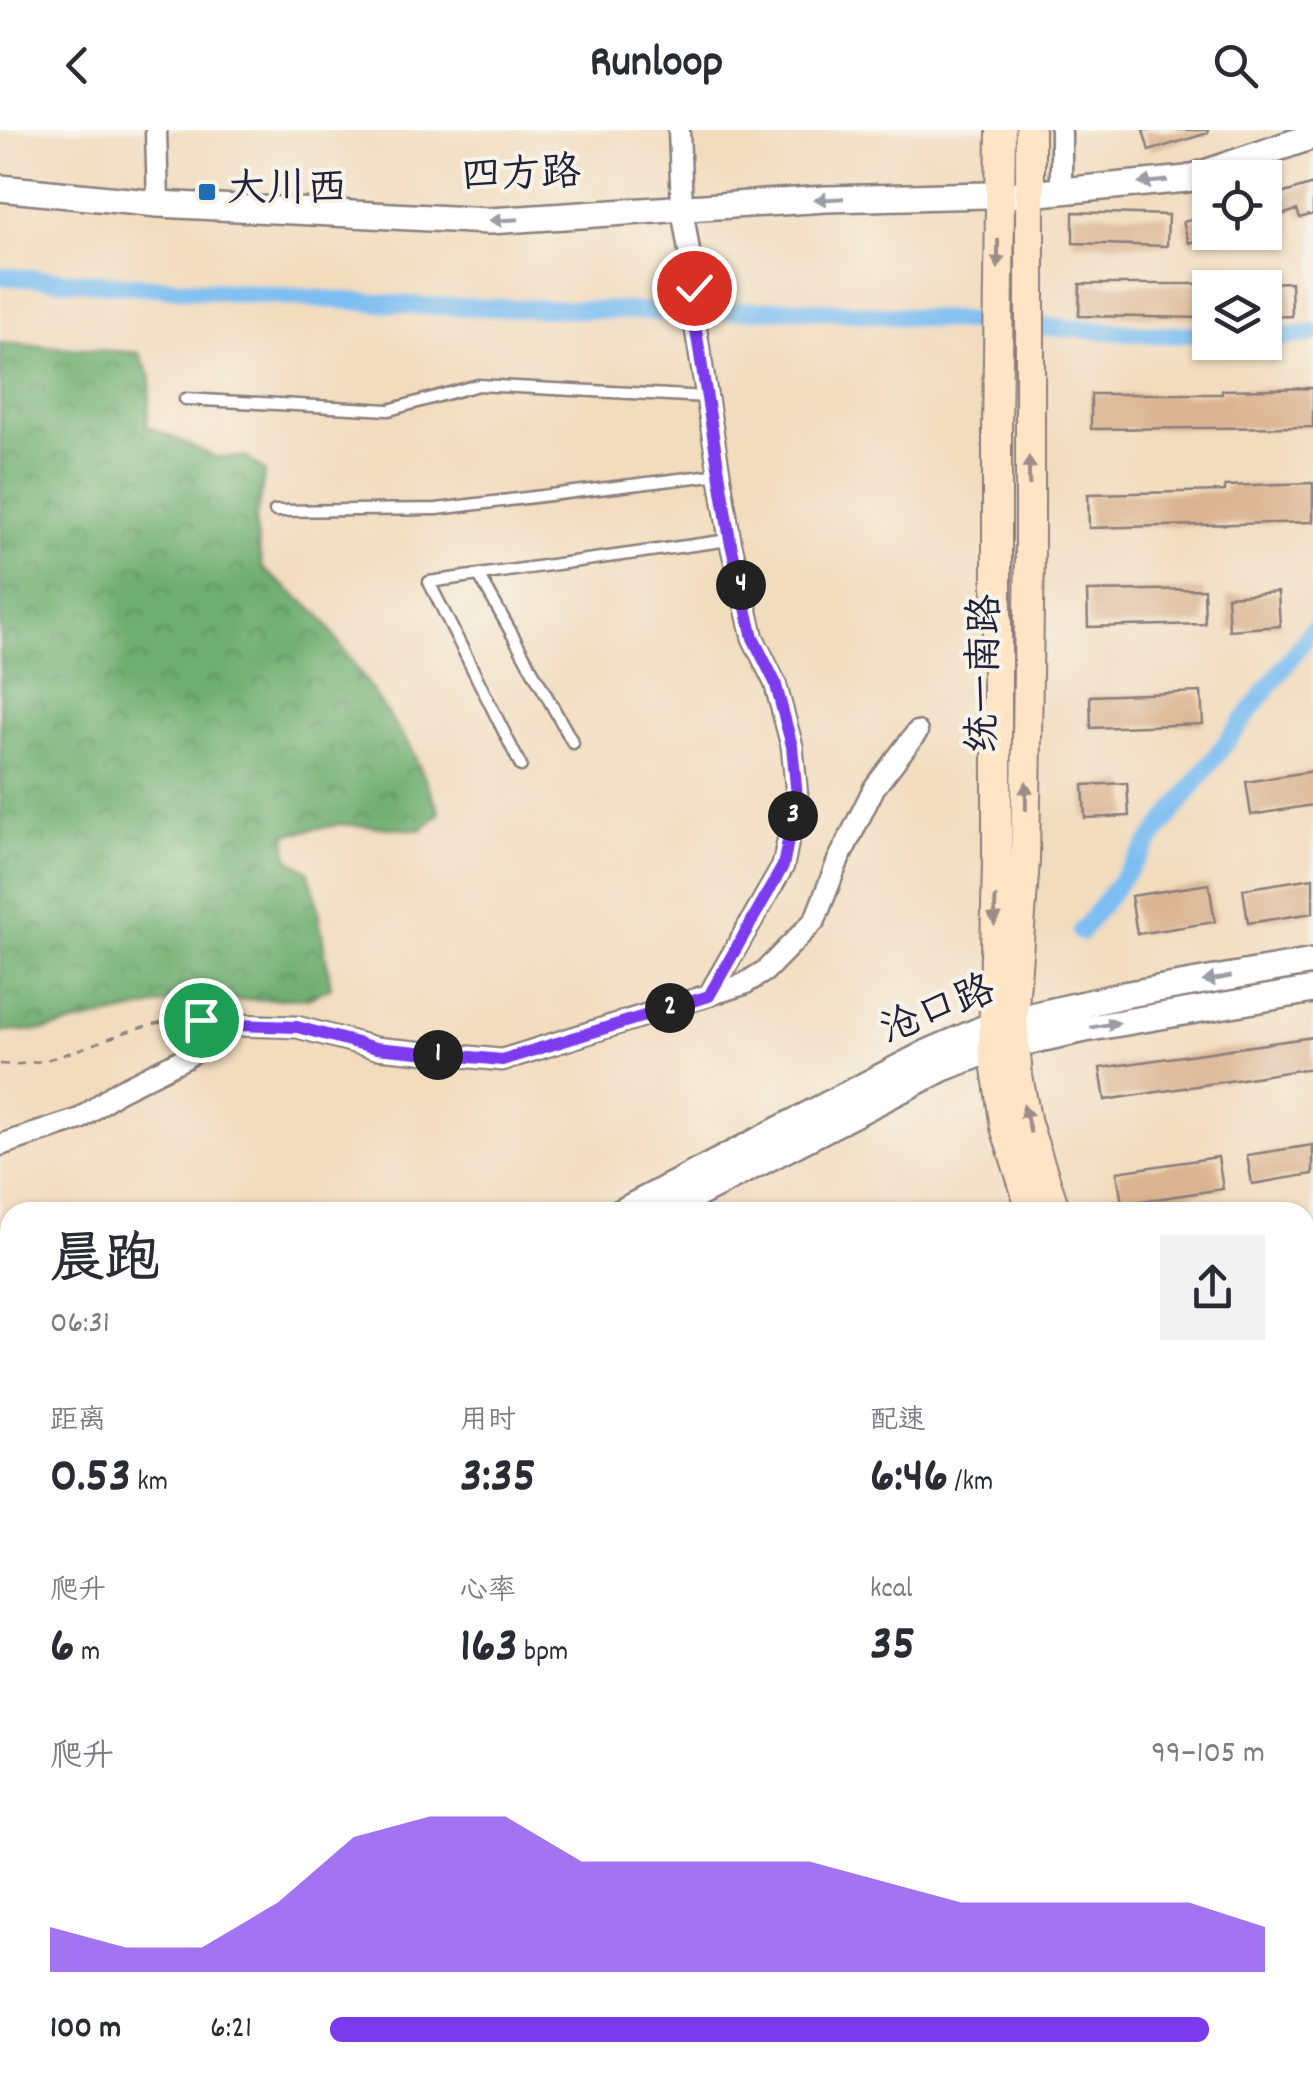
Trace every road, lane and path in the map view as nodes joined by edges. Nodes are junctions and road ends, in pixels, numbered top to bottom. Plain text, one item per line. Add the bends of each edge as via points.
1 (156, 130) edge
2 (679, 130) edge
3 (1000, 130) edge
4 (1030, 130) edge
5 (1060, 130) edge
6 (1313, 136) edge
7 (0, 188) edge
8 (1062, 191) junction
9 (1029, 194) junction
10 (998, 196) junction
11 (158, 204) junction
12 (682, 208) junction
13 (708, 398) junction
14 (185, 399) dead end
15 (721, 474) junction
16 (276, 511) dead end
17 (730, 540) junction
18 (479, 575) junction
19 (917, 732) dead end
20 (573, 744) dead end
21 (521, 766) dead end
22 (1313, 962) edge
23 (1313, 990) edge
24 (709, 996) junction
25 (236, 1025) junction
26 (1003, 1034) junction
27 (0, 1064) edge
28 (0, 1145) edge
29 (640, 1202) edge
30 (683, 1202) edge
31 (1029, 1202) edge
32 (1053, 1202) edge

1 - 11 street
2 - 12 street
3 - 10 main road, 统一南路
4 - 9 main road, 统一南路
5 - 8 street
6 -> 8 street, 四方路 via 1187,179
7 - 11 street, 四方路
8 - 9 street, 四方路
9 - 10 street, 四方路
26 -> 9 main road, 统一南路 via 1025,861
10 -> 12 street, 四方路
10 -> 26 main road, 统一南路
12 -> 11 street, 四方路 via 489,221
12 - 13 street
13 - 14 lane via 478,385 389,410
13 - 15 street
15 - 16 lane via 437,509
15 - 17 street
17 - 18 lane
17 - 24 street via 753,638 775,682 792,746 797,796 783,866
18 - 20 lane
18 - 21 lane via 430,582
19 - 24 street via 874,788 815,920 765,972
22 -> 26 street, 沧口路 via 1123,995
26 -> 23 street, 沧口路
24 - 25 street via 502,1060 376,1048 297,1027
25 - 27 path via 160,1021 44,1059
25 - 28 street via 80,1118
26 - 29 street, 沧口路 via 928,1052
26 - 30 street, 沧口路
26 - 31 main road, 统一南路 via 1005,1126
32 -> 26 main road, 统一南路

